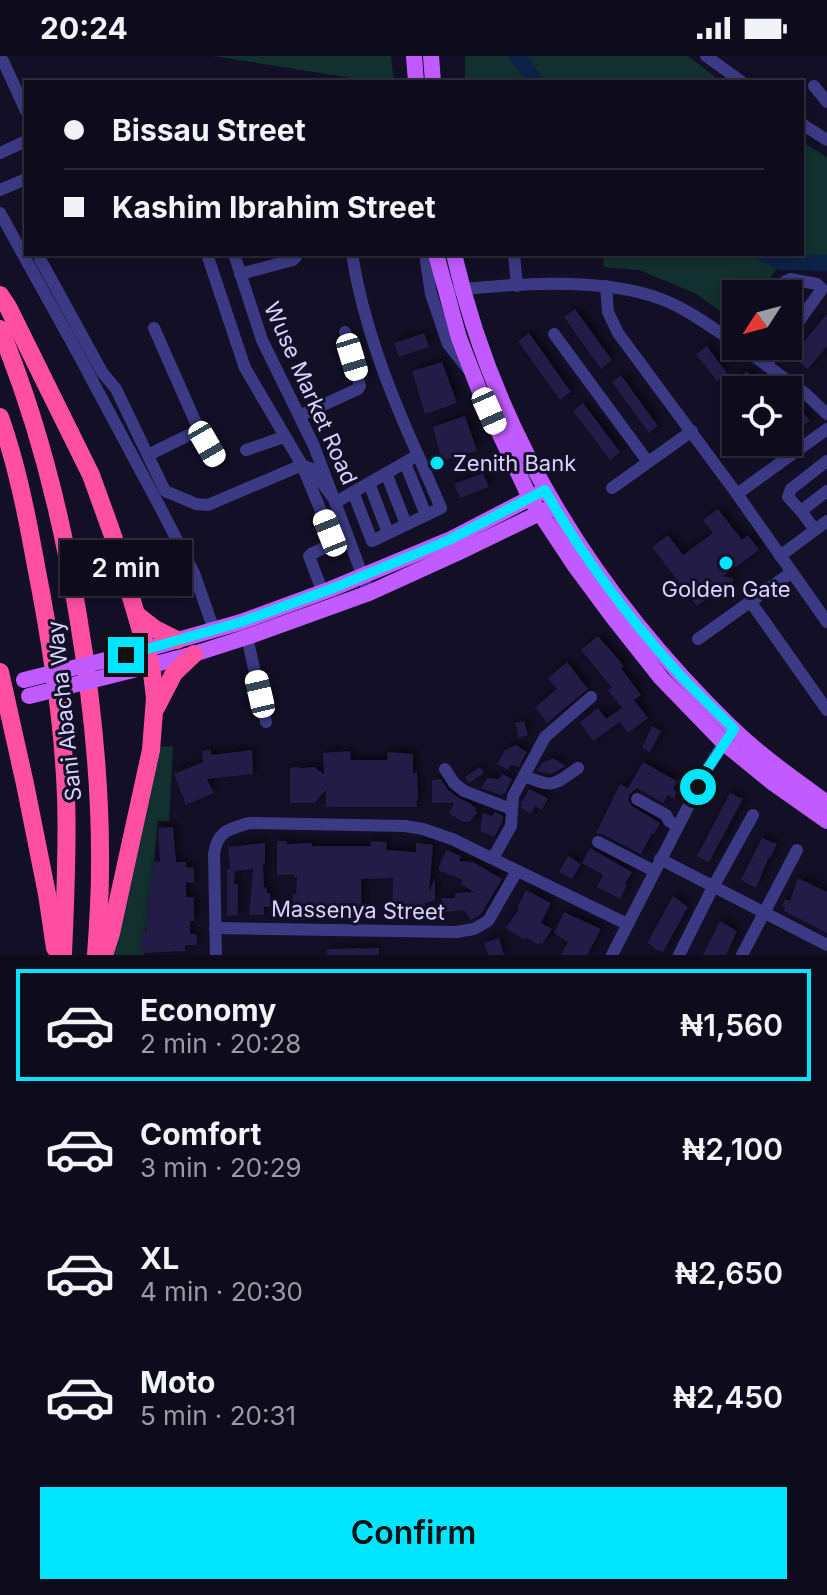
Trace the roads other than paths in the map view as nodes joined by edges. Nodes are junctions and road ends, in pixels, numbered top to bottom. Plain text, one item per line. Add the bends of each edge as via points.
1 (414, 56) edge
2 (431, 56) edge
3 (706, 56) edge
4 (3, 61) dead end
5 (416, 80) edge
6 (433, 80) edge
7 (739, 80) edge
8 (814, 86) dead end
9 (827, 102) edge
10 (24, 107) edge
11 (804, 125) edge
12 (827, 140) edge
13 (24, 142) edge
14 (0, 153) edge
15 (24, 180) edge
16 (0, 189) edge
17 (0, 213) edge
18 (41, 256) edge
19 (208, 256) edge
20 (235, 256) edge
21 (296, 256) edge
22 (352, 256) edge
23 (425, 256) edge
24 (437, 256) edge
25 (454, 256) edge
26 (514, 256) edge
27 (240, 274) junction
28 (802, 281) edge
29 (517, 286) junction
30 (606, 286) junction
31 (454, 291) junction
32 (0, 295) edge
33 (802, 317) edge
34 (154, 328) dead end
35 (0, 329) edge
36 (345, 332) dead end
37 (554, 334) dead end
38 (722, 335) edge
39 (759, 360) edge
40 (770, 360) edge
41 (766, 365) junction
42 (474, 376) junction
43 (827, 414) edge
44 (301, 415) junction
45 (0, 417) edge
46 (827, 429) edge
47 (199, 430) junction
48 (692, 431) junction
49 (284, 437) junction
50 (246, 450) dead end
51 (148, 455) junction
52 (418, 455) junction
53 (215, 458) dead end
54 (827, 461) edge
55 (648, 462) junction
56 (405, 463) junction
57 (302, 465) junction
58 (386, 473) junction
59 (369, 483) junction
60 (612, 488) dead end
61 (827, 491) edge
62 (353, 492) junction
63 (737, 494) junction
64 (336, 502) junction
65 (542, 502) junction
66 (801, 511) junction
67 (426, 515) junction
68 (827, 521) edge
69 (406, 524) junction
70 (815, 530) junction
71 (388, 533) junction
72 (780, 556) junction
73 (792, 572) junction
74 (366, 584) junction
75 (323, 593) junction
76 (750, 601) junction
77 (137, 615) junction
78 (827, 622) edge
79 (214, 630) junction
80 (247, 637) junction
81 (698, 639) dead end
82 (177, 640) junction
83 (194, 654) junction
84 (149, 657) junction
85 (2, 690) edge
86 (591, 697) dead end
87 (827, 710) edge
88 (155, 711) junction
89 (266, 722) dead end
90 (0, 726) edge
91 (729, 736) junction
92 (15, 740) junction
93 (578, 768) dead end
94 (445, 769) dead end
95 (524, 776) junction
96 (637, 799) dead end
97 (827, 803) edge
98 (511, 809) junction
99 (753, 815) dead end
100 (827, 821) edge
101 (678, 826) junction
102 (598, 842) dead end
103 (797, 850) dead end
104 (493, 858) junction
105 (657, 865) junction
106 (517, 871) junction
107 (713, 887) junction
108 (765, 912) junction
109 (627, 924) junction
110 (215, 928) junction
111 (827, 945) edge
112 (56, 955) edge
113 (63, 955) edge
114 (96, 955) edge
115 (104, 955) edge
116 (216, 955) edge
117 (612, 955) edge
118 (679, 955) edge
119 (742, 955) edge

1 - 5 main road
2 - 6 main road
3 - 7 street
4 - 10 street
8 - 9 street
11 - 12 street
13 - 14 street
15 - 16 street
17 - 79 street via 194,573
18 - 51 street
19 - 49 street via 245,368
20 - 27 street, Wuse Market Road
21 - 27 street
22 - 52 street via 373,343
23 - 42 street via 448,344
24 - 31 main road
25 - 31 main road
26 - 29 street
27 - 44 street, Wuse Market Road via 262,340
28 - 33 street via 822,289
29 - 30 street
29 - 31 street
30 - 38 street via 663,300
30 - 48 street via 608,312 618,333
31 - 42 main road
31 - 65 main road
32 - 77 highway via 91,475
34 - 47 street
35 - 114 highway, Sani Abacha Way via 56,499 90,687 100,871
36 - 44 street via 360,386
37 - 55 street
39 - 41 street
40 - 41 street
41 - 43 street
42 - 65 main road via 507,451
44 - 64 street, Wuse Market Road
45 - 113 highway, Sani Abacha Way via 29,529 60,716 67,849
46 - 63 street
47 - 51 street
47 - 53 street
48 - 55 street
48 - 63 street
49 - 50 street
49 - 57 street
51 - 57 street via 165,491 208,505
52 - 56 street
52 - 67 street via 441,508
54 - 66 street via 788,494
55 - 60 street
56 - 58 street
56 - 67 street
57 - 64 street via 312,469
57 - 75 street via 332,544 310,555
58 - 59 street
58 - 69 street
59 - 62 street
59 - 71 street
61 - 66 street
62 - 64 street
62 - 71 street via 372,541
63 - 72 street
64 - 74 street, Wuse Market Road
65 - 74 main road via 457,553
65 - 91 main road via 575,566 635,646 661,678
66 - 70 street
67 - 69 street
68 - 70 street
69 - 71 street
70 - 72 street
72 - 73 street
73 - 76 street
73 - 78 street
74 - 75 main road
74 - 80 main road
75 - 79 main road
76 - 81 street
76 - 87 street
77 - 82 highway
77 - 84 highway
79 - 82 main road
80 - 83 main road
80 - 89 street
82 - 84 main road
83 - 84 main road
83 - 88 highway via 174,673
84 - 85 main road, bridge
84 - 88 highway
85 - 92 highway
86 - 95 street via 545,737
88 - 115 highway via 151,750
90 - 92 highway
91 - 97 main road
91 - 100 main road via 773,783
91 - 101 street
92 - 112 highway
93 - 95 street via 554,785
94 - 98 street via 464,791
95 - 98 street
96 - 101 street
98 - 104 street via 511,826
99 - 107 street
101 - 105 street
102 - 105 street
103 - 108 street
104 - 106 street
104 - 110 street via 405,826 249,823 219,836 215,843
105 - 107 street
105 - 109 street
106 - 109 street
106 - 110 street, Massenya Street via 488,921 474,929
107 - 108 street
107 - 118 street
108 - 111 street
108 - 119 street
109 - 117 street
110 - 116 street

